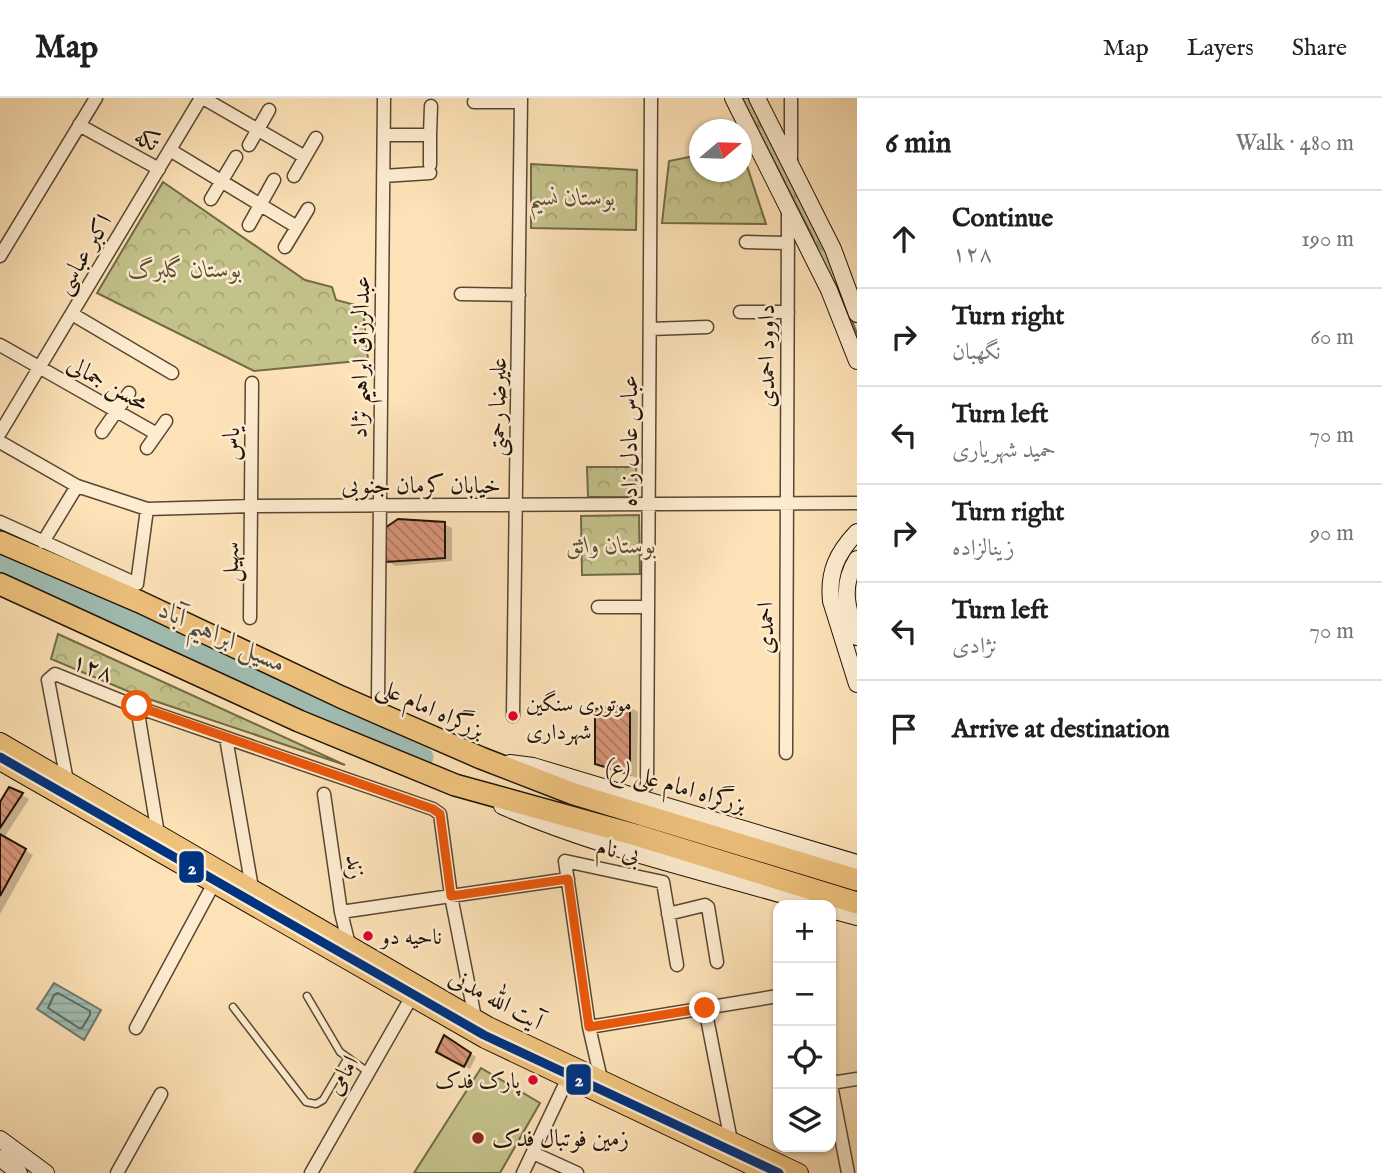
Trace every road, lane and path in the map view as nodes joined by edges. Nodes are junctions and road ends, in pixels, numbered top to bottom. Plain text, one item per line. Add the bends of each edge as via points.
1 (96, 98) edge
2 (202, 98) edge
3 (384, 98) edge
4 (651, 98) edge
5 (733, 98) edge
6 (757, 98) edge
7 (791, 98) edge
8 (521, 100) edge
9 (474, 102) dead end
10 (431, 106) dead end
11 (269, 110) dead end
12 (79, 125) junction
13 (258, 130) junction
14 (383, 135) junction
15 (430, 135) junction
16 (316, 138) dead end
17 (249, 145) dead end
18 (170, 150) junction
19 (236, 157) dead end
20 (305, 157) junction
21 (791, 165) junction
22 (159, 169) junction
23 (293, 176) dead end
24 (383, 176) junction
25 (274, 180) dead end
26 (221, 181) junction
27 (211, 199) dead end
28 (260, 205) junction
29 (308, 209) dead end
30 (789, 209) junction
31 (249, 225) dead end
32 (297, 228) junction
33 (746, 242) dead end
34 (788, 243) junction
35 (285, 247) dead end
36 (833, 249) junction
37 (0, 256) edge
38 (857, 287) edge
39 (461, 294) dead end
40 (519, 295) junction
41 (740, 312) dead end
42 (788, 312) junction
43 (72, 314) junction
44 (857, 314) edge
45 (707, 327) dead end
46 (650, 329) junction
47 (0, 345) edge
48 (857, 361) edge
49 (39, 368) junction
50 (172, 373) dead end
51 (252, 383) dead end
52 (129, 393) dead end
53 (117, 412) junction
54 (166, 421) dead end
55 (102, 432) dead end
56 (0, 433) edge
57 (157, 434) junction
58 (0, 442) edge
59 (147, 448) dead end
60 (77, 486) junction
61 (857, 492) edge
62 (787, 503) junction
63 (851, 503) edge
64 (649, 505) junction
65 (253, 506) junction
66 (379, 506) junction
67 (517, 506) junction
68 (147, 509) junction
69 (0, 522) edge
70 (857, 533) edge
71 (0, 542) edge
72 (43, 542) junction
73 (857, 559) edge
74 (0, 584) edge
75 (598, 607) dead end
76 (648, 607) junction
77 (250, 618) dead end
78 (857, 637) edge
79 (857, 684) edge
80 (378, 700) dead end
81 (137, 706) junction
82 (513, 716) dead end
83 (226, 738) junction
84 (0, 742) edge
85 (786, 752) dead end
86 (481, 758) junction
87 (0, 761) edge
88 (67, 781) junction
89 (455, 785) junction
90 (647, 785) dead end
91 (324, 794) dead end
92 (158, 834) junction
93 (857, 863) edge
94 (568, 879) junction
95 (857, 880) edge
96 (213, 885) junction
97 (252, 888) junction
98 (451, 896) junction
99 (800, 900) edge
100 (857, 903) edge
101 (836, 911) edge
102 (341, 912) junction
103 (668, 914) junction
104 (857, 918) edge
105 (349, 945) junction
106 (717, 962) dead end
107 (677, 965) dead end
108 (415, 992) junction
109 (307, 996) dead end
110 (773, 997) edge
111 (233, 1007) dead end
112 (705, 1008) junction
113 (475, 1018) junction
114 (136, 1027) dead end
115 (589, 1027) junction
116 (347, 1059) junction
117 (368, 1072) junction
118 (601, 1079) junction
119 (857, 1079) edge
120 (567, 1080) junction
121 (836, 1083) edge
122 (832, 1089) edge
123 (161, 1094) dead end
124 (0, 1139) edge
125 (731, 1141) junction
126 (533, 1153) junction
127 (0, 1158) edge
128 (19, 1173) edge
129 (46, 1173) edge
130 (117, 1173) edge
131 (311, 1173) edge
132 (523, 1173) edge
133 (577, 1173) edge
134 (767, 1173) edge
135 (799, 1173) edge
136 (848, 1173) edge

1 - 12 street
2 - 13 street
2 - 18 street, اکبر عباسی
3 - 14 street, عبدالرزاق ابراهیم نژاد
4 - 46 street, عباس عادل زاده
5 - 30 main road
6 - 21 main road
7 - 21 street
8 - 9 street
8 - 40 street, علیرضا رحمتی
10 - 15 street
11 - 13 street
12 - 22 street, تکه
12 - 37 street
13 - 17 street
13 - 20 street
14 - 15 street
14 - 24 street, عبدالرزاق ابراهیم نژاد
15 - 24 street via 430,169
16 - 20 street
18 - 22 street, اکبر عباسی
18 - 26 street
19 - 26 street
20 - 23 street
21 - 36 main road
22 - 43 street, اکبر عباسی
24 - 66 street, عبدالرزاق ابراهیم نژاد
25 - 28 street
26 - 27 street
26 - 28 street
28 - 31 street
28 - 32 street
29 - 32 street
30 - 34 street, داوود احمدی
30 - 48 main road via 829,289
32 - 35 street
33 - 34 street
34 - 42 street, داوود احمدی
36 - 38 main road
36 - 44 main road
39 - 40 street
40 - 67 street, علیرضا رحمتی
41 - 42 street
42 - 62 street, داوود احمدی
43 - 49 street, اکبر عباسی
43 - 50 street
45 - 46 street
46 - 64 street, عباس عادل زاده
47 - 49 street, محسن جمالی
49 - 53 street, محسن جمالی
49 - 56 street, اکبر عباسی
51 - 65 street, یاس
52 - 53 street
53 - 55 street
53 - 57 street, محسن جمالی
54 - 57 street
57 - 59 street
58 - 60 street, خیابان کرمان جنوبی
60 - 68 street, خیابان کرمان جنوبی
60 - 72 street
61 - 63 street
62 - 63 street, خیابان کرمان جنوبی
62 - 64 street, خیابان کرمان جنوبی
62 - 85 street, احمدی
64 - 67 street, خیابان کرمان جنوبی
64 - 76 street, عباس عادل زاده
65 - 66 street, خیابان کرمان جنوبی
65 - 68 street, خیابان کرمان جنوبی
65 - 77 street, سهیل
66 - 67 street, خیابان کرمان جنوبی
66 - 80 street, عبدالرزاق ابراهیم نژاد
67 - 82 street, علیرضا رحمتی
68 - 72 street via 137,584
69 - 72 street
70 - 79 main road via 838,554 830,589
71 - 86 highway, بزرگراه امام علی
73 - 78 main road via 846,585
74 - 89 highway via 299,721
75 - 76 street
76 - 90 street, عباس عادل زاده
81 - 83 street, ۱۲۸
81 - 88 street, ۱۲۸ via 51,676 48,680
81 - 92 street
83 - 97 street
83 - 98 street, ۱۲۸ via 437,811
84 - 88 main road, آیت الله مدنی
86 - 93 main road, بزرگراه امام علی (ع) via 533,766
86 - 95 highway, بزرگراه امام علی via 575,794
87 - 96 main road
88 - 92 main road, آیت الله مدنی
89 - 99 main road via 536,820
89 - 100 highway
91 - 102 street, زند
92 - 97 main road, آیت الله مدنی
94 - 98 street
94 - 103 street, بی نام via 565,861 663,882
94 - 115 street
96 - 108 main road
96 - 114 street
97 - 105 main road, آیت الله مدنی
98 - 102 street
98 - 113 street
101 - 104 main road
102 - 105 street, زند
103 - 106 street via 708,907
103 - 107 street
105 - 108 main road, آیت الله مدنی
108 - 113 main road, آیت الله مدنی
108 - 117 street, امامی
108 - 120 main road, آیت الله مدنی via 485,1039
109 - 116 lane
110 - 112 street
111 - 116 lane via 306,1102 323,1100
112 - 115 street
112 - 125 street
113 - 118 main road, آیت الله مدنی
115 - 118 street
116 - 117 lane
117 - 131 street, امامی
118 - 125 main road, آیت الله مدنی
119 - 121 street
120 - 126 street
120 - 134 main road, آیت الله مدنی
122 - 136 street
123 - 130 street
124 - 129 main road
125 - 135 main road, آیت الله مدنی
126 - 132 street
126 - 133 street
127 - 128 main road

